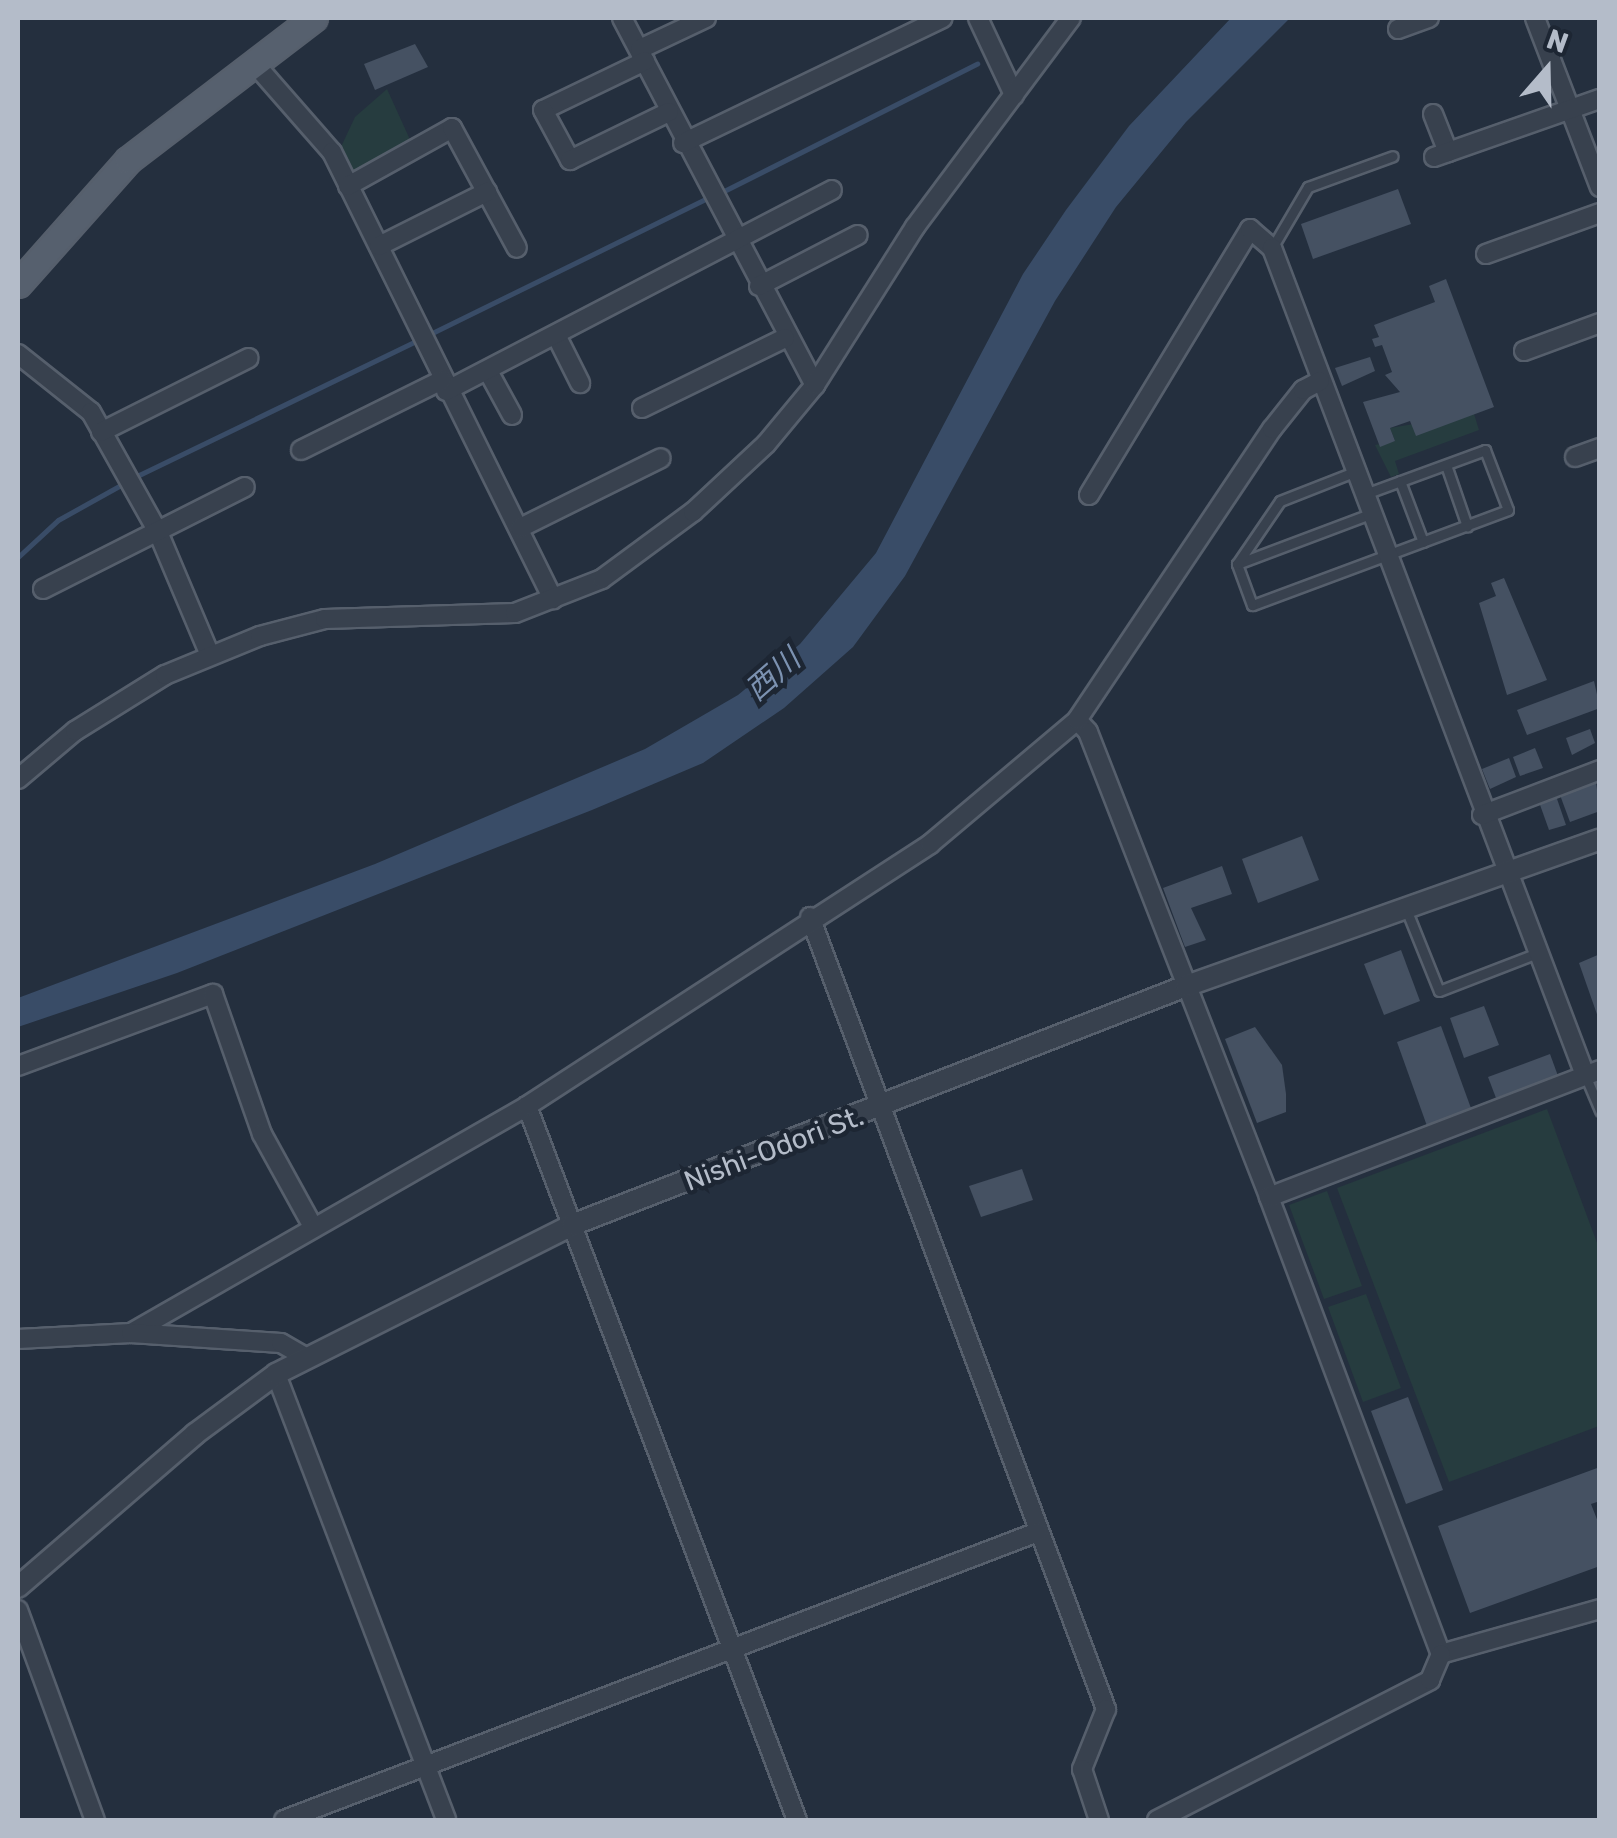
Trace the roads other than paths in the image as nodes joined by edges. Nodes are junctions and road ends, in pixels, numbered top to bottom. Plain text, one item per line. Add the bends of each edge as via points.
1 (314, 18) edge
2 (622, 18) edge
3 (706, 18) edge
4 (943, 18) edge
5 (978, 18) edge
6 (1071, 18) edge
7 (1429, 18) edge
8 (1535, 18) edge
9 (1398, 30) dead end
10 (643, 55) junction
11 (254, 63) junction
12 (1014, 95) junction
13 (1600, 99) edge
14 (1570, 111) junction
15 (669, 112) junction
16 (1433, 114) dead end
17 (683, 143) junction
18 (1393, 156) dead end
19 (348, 186) junction
20 (1600, 187) edge
21 (832, 190) dead end
22 (487, 192) junction
23 (1600, 214) edge
24 (858, 235) dead end
25 (736, 242) junction
26 (379, 246) junction
27 (517, 248) dead end
28 (1272, 248) junction
29 (1486, 254) dead end
30 (18, 284) edge
31 (760, 286) junction
32 (1600, 323) edge
33 (556, 335) junction
34 (785, 338) junction
35 (1524, 351) dead end
36 (18, 354) edge
37 (249, 358) dead end
38 (488, 371) junction
39 (1320, 381) junction
40 (580, 383) dead end
41 (444, 386) junction
42 (815, 386) junction
43 (642, 408) dead end
44 (512, 414) dead end
45 (101, 432) junction
46 (1600, 448) edge
47 (302, 450) dead end
48 (1575, 457) dead end
49 (661, 458) dead end
50 (1446, 465) junction
51 (1354, 472) junction
52 (1400, 481) junction
53 (246, 487) dead end
54 (1090, 495) dead end
55 (1362, 495) junction
56 (1370, 514) junction
57 (1467, 526) junction
58 (520, 528) junction
59 (158, 532) junction
60 (1423, 542) junction
61 (1385, 556) junction
62 (1237, 564) junction
63 (43, 589) dead end
64 (553, 600) junction
65 (209, 654) junction
66 (1078, 720) junction
67 (1600, 770) edge
68 (18, 779) edge
69 (1482, 815) junction
70 (1600, 839) edge
71 (1506, 874) junction
72 (1406, 909) junction
73 (810, 917) junction
74 (1540, 952) junction
75 (1186, 986) junction
76 (18, 1066) edge
77 (1592, 1072) edge
78 (526, 1106) junction
79 (880, 1109) junction
80 (1600, 1110) edge
81 (1270, 1197) junction
82 (312, 1225) junction
83 (572, 1225) junction
84 (131, 1333) junction
85 (18, 1339) edge
86 (304, 1358) junction
87 (276, 1374) junction
88 (1038, 1532) junction
89 (18, 1586) edge
90 (1600, 1609) edge
91 (18, 1610) edge
92 (734, 1652) junction
93 (1441, 1654) junction
94 (426, 1764) junction
95 (95, 1820) edge
96 (284, 1820) edge
97 (446, 1820) edge
98 (797, 1820) edge
99 (1099, 1820) edge
100 (1157, 1820) edge

1 - 11 main road
2 - 10 street
3 - 10 street
4 - 17 street
5 - 12 street
6 - 12 street
7 - 9 street
8 - 14 street
10 - 15 street
10 - 15 street via 543,110 570,160
11 - 19 street via 332,152
11 - 30 main road via 128,160
12 - 42 street via 915,228
13 - 14 street
14 - 16 street via 1441,155
14 - 20 street
15 - 17 street
17 - 25 street
18 - 28 lane via 1308,187
19 - 22 street via 452,128
19 - 26 street
21 - 25 street
22 - 26 street
22 - 27 street
23 - 29 street
24 - 31 street
25 - 31 street
25 - 33 street
26 - 41 street
28 - 39 street
28 - 54 street via 1250,229 1238,243
31 - 34 street
32 - 35 street
33 - 38 street
33 - 40 street
34 - 42 street
34 - 43 street
36 - 45 street via 92,412
37 - 45 street
38 - 41 street
38 - 44 street
39 - 51 street
39 - 66 street via 1303,390 1272,429
41 - 47 street
41 - 58 street
42 - 64 street via 766,444 693,512 602,579
45 - 59 street
46 - 48 street
49 - 58 street
50 - 52 lane
50 - 57 lane
50 - 57 lane via 1485,450 1508,510
51 - 55 street
51 - 62 lane via 1280,501
52 - 55 lane
52 - 60 lane
53 - 59 street
55 - 56 street
56 - 61 street
56 - 62 lane
57 - 60 lane
58 - 64 street
59 - 63 street
59 - 65 street
60 - 61 lane
61 - 62 lane via 1252,606
61 - 69 street
64 - 65 street via 475,616 325,619
65 - 68 street via 75,731
66 - 73 street via 930,844
66 - 75 street
67 - 69 street
69 - 71 street
70 - 71 street, Nishi-Odori St.
71 - 72 street, Nishi-Odori St.
71 - 74 street
72 - 74 lane via 1439,991
72 - 75 street, Nishi-Odori St.
73 - 78 street
73 - 79 street
74 - 77 street
75 - 79 street, Nishi-Odori St.
75 - 81 street
76 - 82 street via 214,994 262,1134
77 - 80 lane
77 - 81 street
78 - 82 street
78 - 83 street
79 - 83 street, Nishi-Odori St.
79 - 88 street
81 - 93 street
82 - 84 street
83 - 86 street, Nishi-Odori St.
83 - 92 street
84 - 85 street
84 - 86 street via 281,1343
86 - 87 street, Nishi-Odori St.
87 - 89 street, Nishi-Odori St. via 195,1434
87 - 94 street
88 - 92 street
88 - 99 street via 1106,1709 1082,1770
90 - 93 street
91 - 95 street
92 - 94 street
92 - 98 street
93 - 100 street via 1430,1680
94 - 96 street
94 - 97 street

